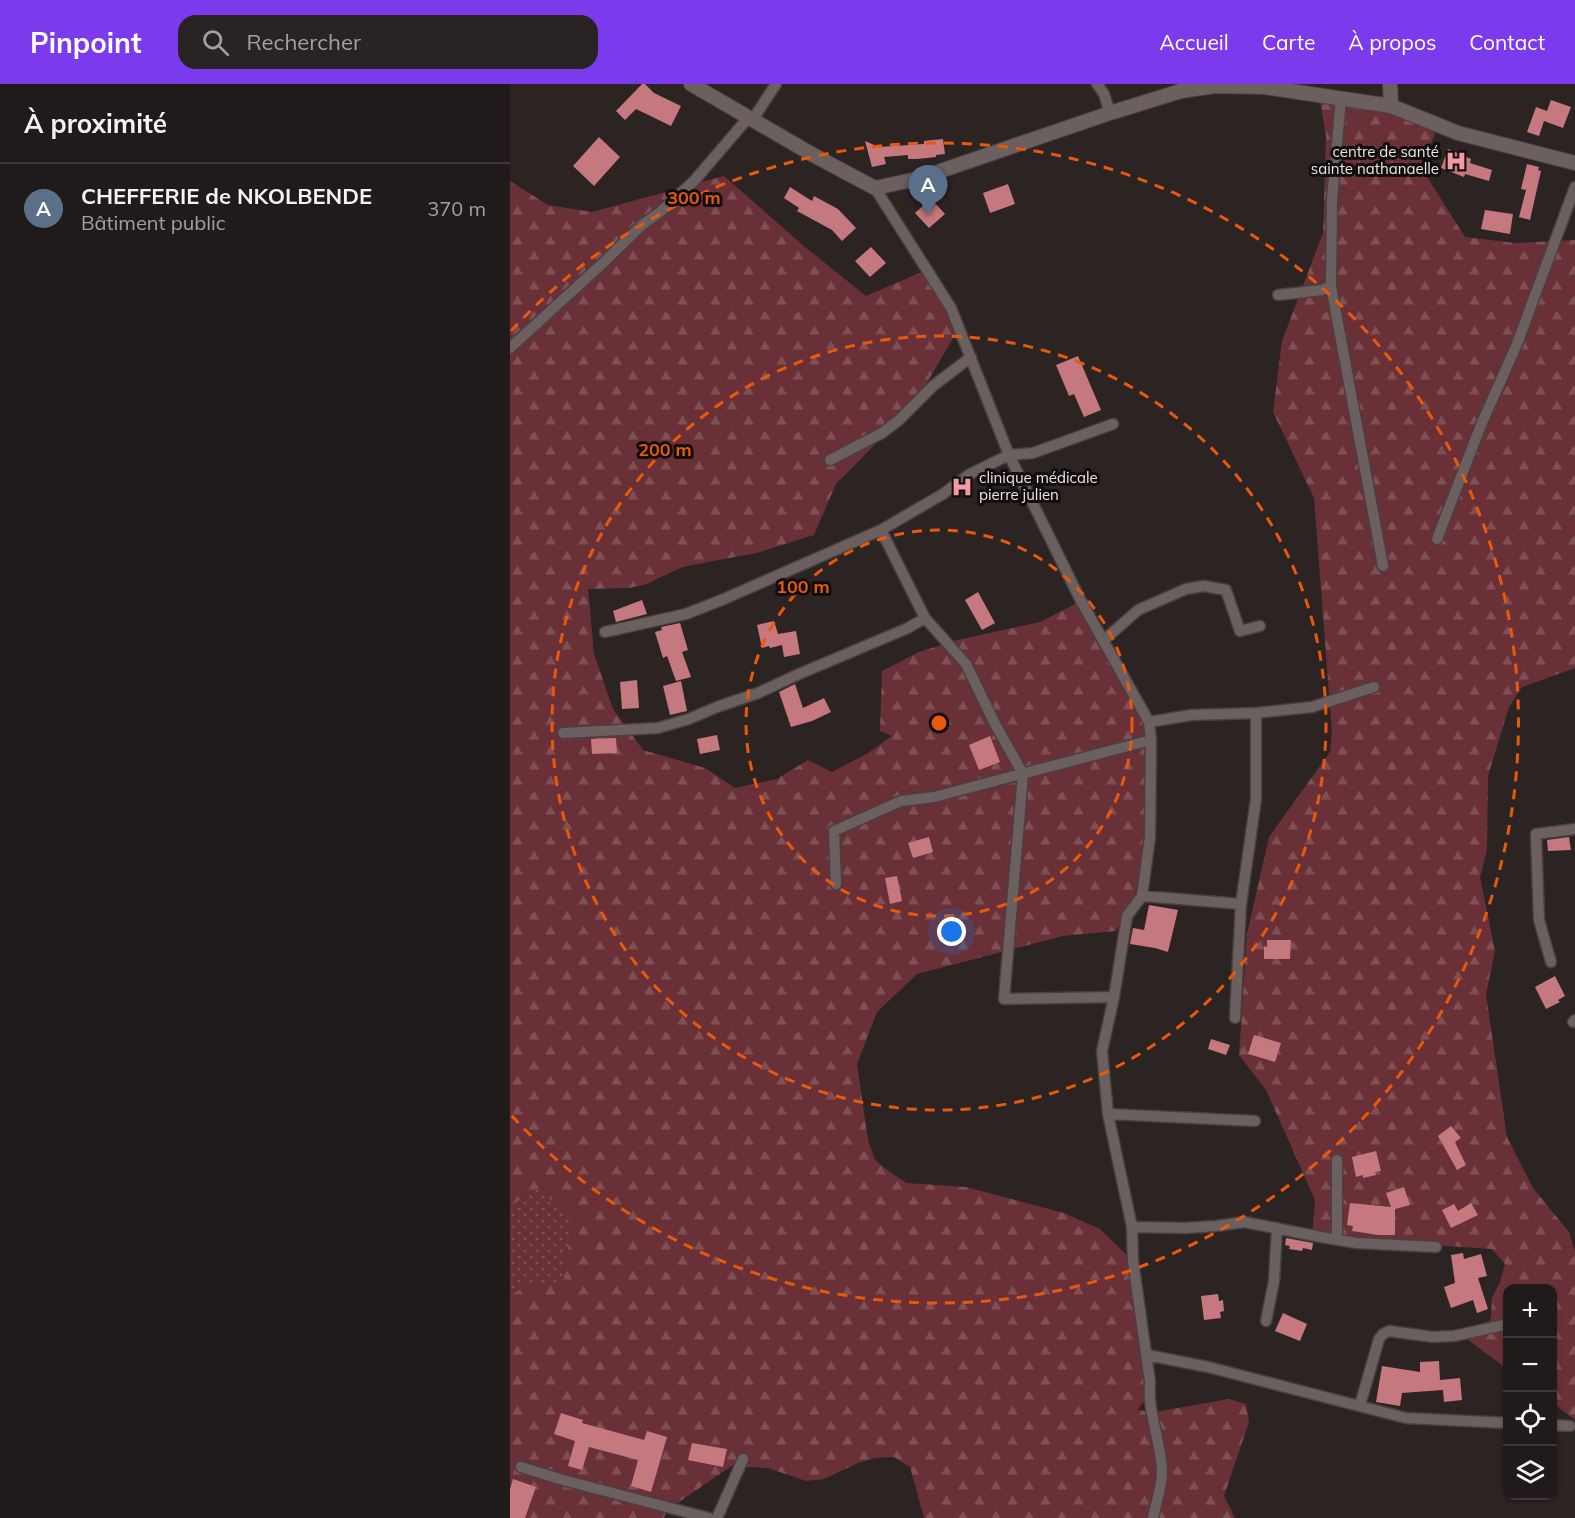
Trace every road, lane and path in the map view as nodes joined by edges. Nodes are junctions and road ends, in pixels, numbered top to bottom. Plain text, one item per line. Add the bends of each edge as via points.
1 (776, 84) edge
2 (1097, 84) edge
3 (1390, 84) edge
4 (698, 86) edge
5 (1263, 86) edge
6 (1341, 98) junction
7 (1392, 106) junction
8 (1110, 113) junction
9 (750, 118) junction
10 (1573, 158) edge
11 (1575, 187) edge
12 (875, 188) junction
13 (1331, 286) junction
14 (1278, 295) dead end
15 (510, 348) edge
16 (971, 357) junction
17 (1113, 424) dead end
18 (1009, 455) junction
19 (830, 460) dead end
20 (881, 530) junction
21 (1437, 539) dead end
22 (1383, 566) dead end
23 (925, 618) junction
24 (1260, 626) dead end
25 (605, 632) dead end
26 (1103, 641) junction
27 (1374, 687) dead end
28 (1256, 713) junction
29 (1149, 722) junction
30 (563, 733) dead end
31 (1151, 740) junction
32 (1023, 774) junction
33 (1575, 829) edge
34 (836, 884) dead end
35 (1142, 896) junction
36 (1241, 904) junction
37 (1551, 962) dead end
38 (1114, 997) junction
39 (1235, 1018) dead end
40 (1108, 1114) junction
41 (1255, 1121) dead end
42 (1337, 1160) dead end
43 (1132, 1227) junction
44 (1277, 1228) junction
45 (1337, 1240) junction
46 (1436, 1247) dead end
47 (1266, 1321) dead end
48 (1503, 1325) edge
49 (1147, 1355) junction
50 (1360, 1405) junction
51 (1503, 1424) edge
52 (1557, 1425) edge
53 (1570, 1426) dead end
54 (742, 1459) dead end
55 (521, 1467) dead end
56 (709, 1518) edge
57 (717, 1518) edge
58 (1153, 1518) edge

1 - 9 street
2 - 8 street
3 - 7 street
4 - 9 street
5 - 6 street
5 - 8 street via 1215,86
6 - 7 street
6 - 13 street via 1332,200
7 - 10 street via 1458,133
8 - 12 street via 918,179
9 - 12 street
9 - 15 street via 694,181
11 - 21 street via 1517,344
12 - 16 street via 951,308
13 - 14 street
13 - 22 street
16 - 18 street
16 - 19 street via 890,427
17 - 18 street via 1033,453
18 - 20 street via 970,474
18 - 26 street
20 - 23 street
20 - 25 street via 686,614
23 - 30 street via 758,693 689,719 658,728
23 - 32 street via 966,664
24 - 26 street via 1240,630 1226,590 1204,585 1138,610
26 - 29 street
27 - 28 street via 1312,707
28 - 29 street via 1191,715
28 - 36 street via 1256,799
29 - 31 street
31 - 32 street
31 - 35 street via 1150,837
32 - 34 street via 934,797 901,801 834,831
32 - 38 street via 1004,999
33 - 37 street via 1536,834 1539,920
35 - 36 street
35 - 38 street via 1127,916
36 - 39 street
38 - 40 street via 1102,1051
40 - 41 street
40 - 43 street
42 - 45 street
43 - 44 street via 1186,1228 1244,1222
43 - 49 street
44 - 45 street
44 - 47 street via 1274,1281
45 - 46 street
48 - 50 street via 1454,1336 1389,1331 1383,1334
49 - 50 street
49 - 58 street via 1149,1396 1162,1473
50 - 51 street via 1406,1418
52 - 53 street
54 - 57 street
55 - 56 street

